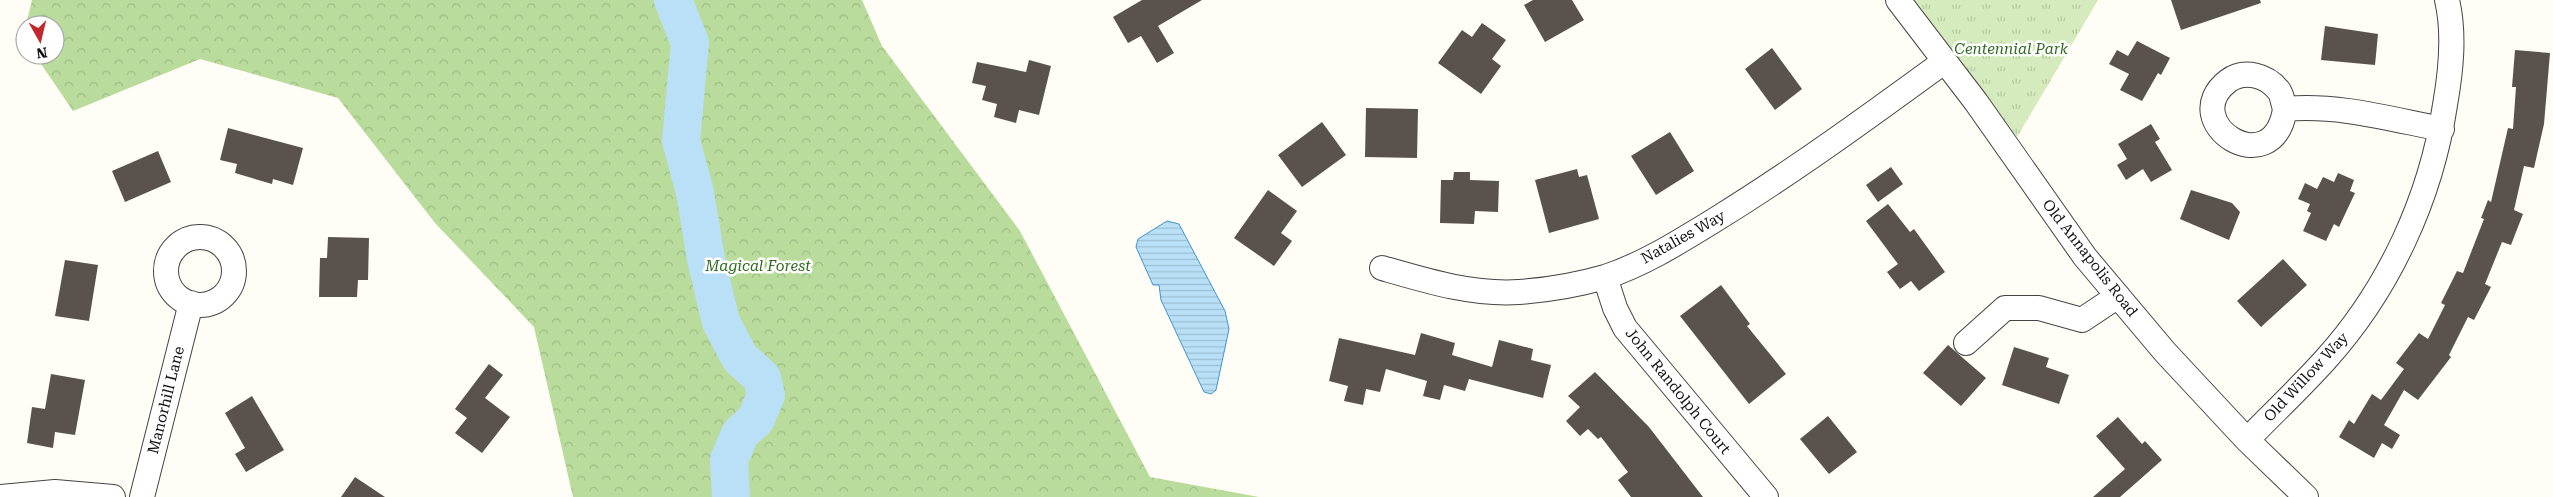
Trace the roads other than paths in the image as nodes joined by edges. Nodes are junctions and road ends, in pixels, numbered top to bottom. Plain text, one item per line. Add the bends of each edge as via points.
1 (1898, 0) edge
2 (2447, 0) edge
3 (1945, 61) junction
4 (2285, 109) dead end
5 (2442, 129) junction
6 (1382, 268) dead end
7 (1606, 276) junction
8 (2118, 296) junction
9 (191, 303) dead end
10 (1966, 343) dead end
11 (2247, 440) junction
12 (1, 497) edge
13 (113, 497) edge
14 (142, 497) edge
15 (1766, 497) edge
16 (2306, 497) edge

1 - 3 street, Old Annapolis Road
2 - 5 street, Old Willow Way via 2451,32 2449,81
3 - 7 street, Natalies Way via 1756,195 1665,250
3 - 8 street, Old Annapolis Road via 2085,257
4 - 5 street via 2313,106 2338,109
5 - 11 street, Old Willow Way via 2430,178 2387,273 2360,316 2327,358
6 - 7 street, Natalies Way via 1439,285 1480,291 1518,292 1565,286
7 - 15 street, John Randolph Court via 1615,308 1625,328
8 - 10 street via 2082,320 2040,308 2005,308
8 - 11 street, Old Annapolis Road
9 - 14 street, Manorhill Lane
11 - 16 street, Old Annapolis Road
12 - 13 street via 55,492

